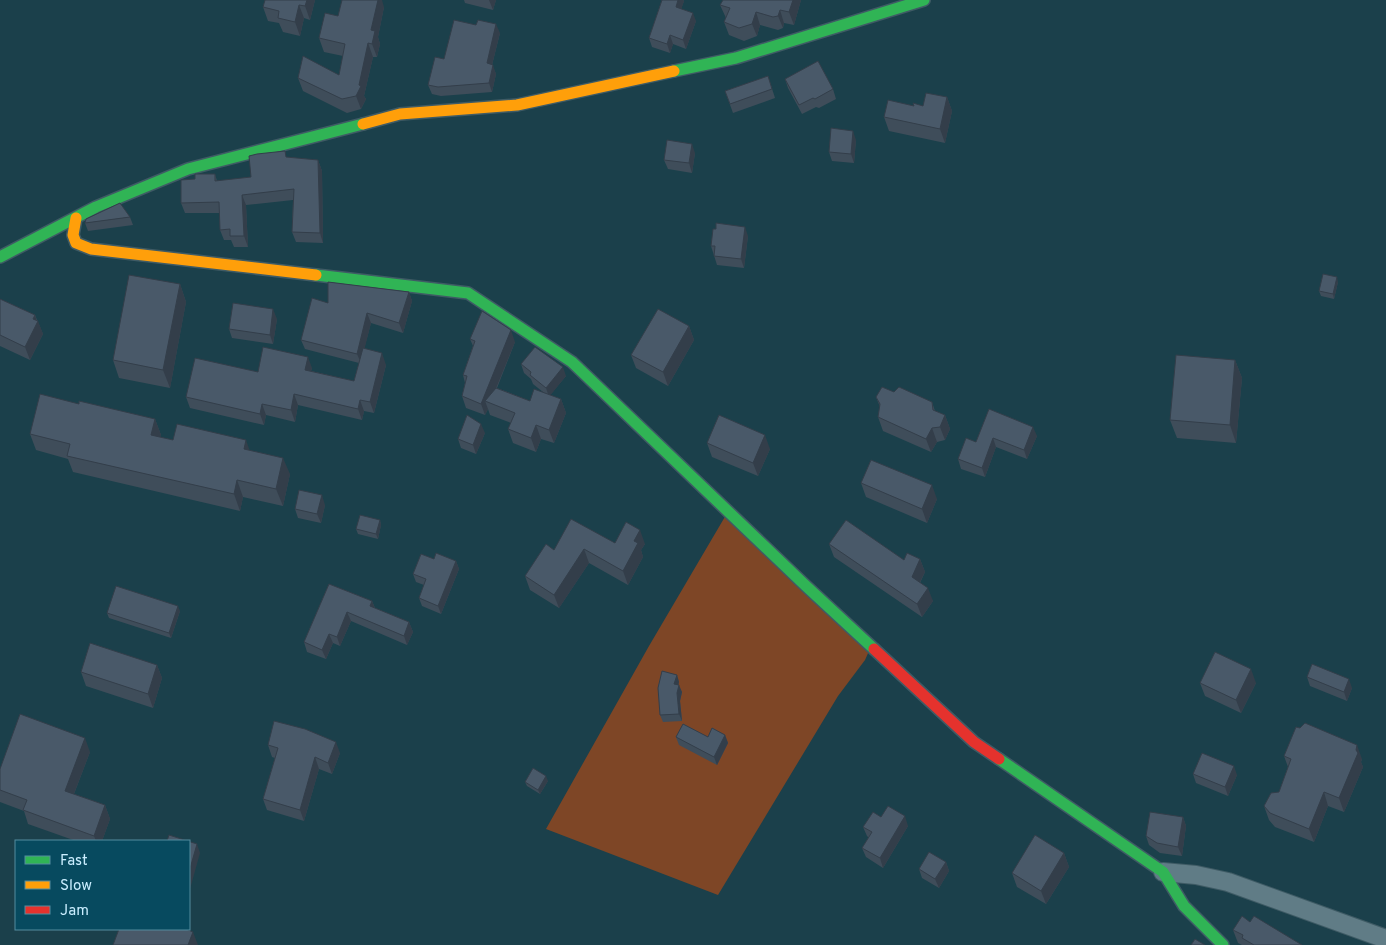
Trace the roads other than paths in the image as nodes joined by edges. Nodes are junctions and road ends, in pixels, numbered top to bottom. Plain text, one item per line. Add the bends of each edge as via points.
1 (924, 0) edge
2 (76, 218) junction
3 (0, 257) edge
4 (1163, 872) junction
5 (1386, 939) edge
6 (1223, 945) edge

1 - 2 street via 736,58 518,105 400,114 188,169
2 - 3 street
2 - 4 street via 73,235 76,244 91,250 468,293 572,362 974,742
4 - 5 street via 1228,882
4 - 6 street via 1184,906

